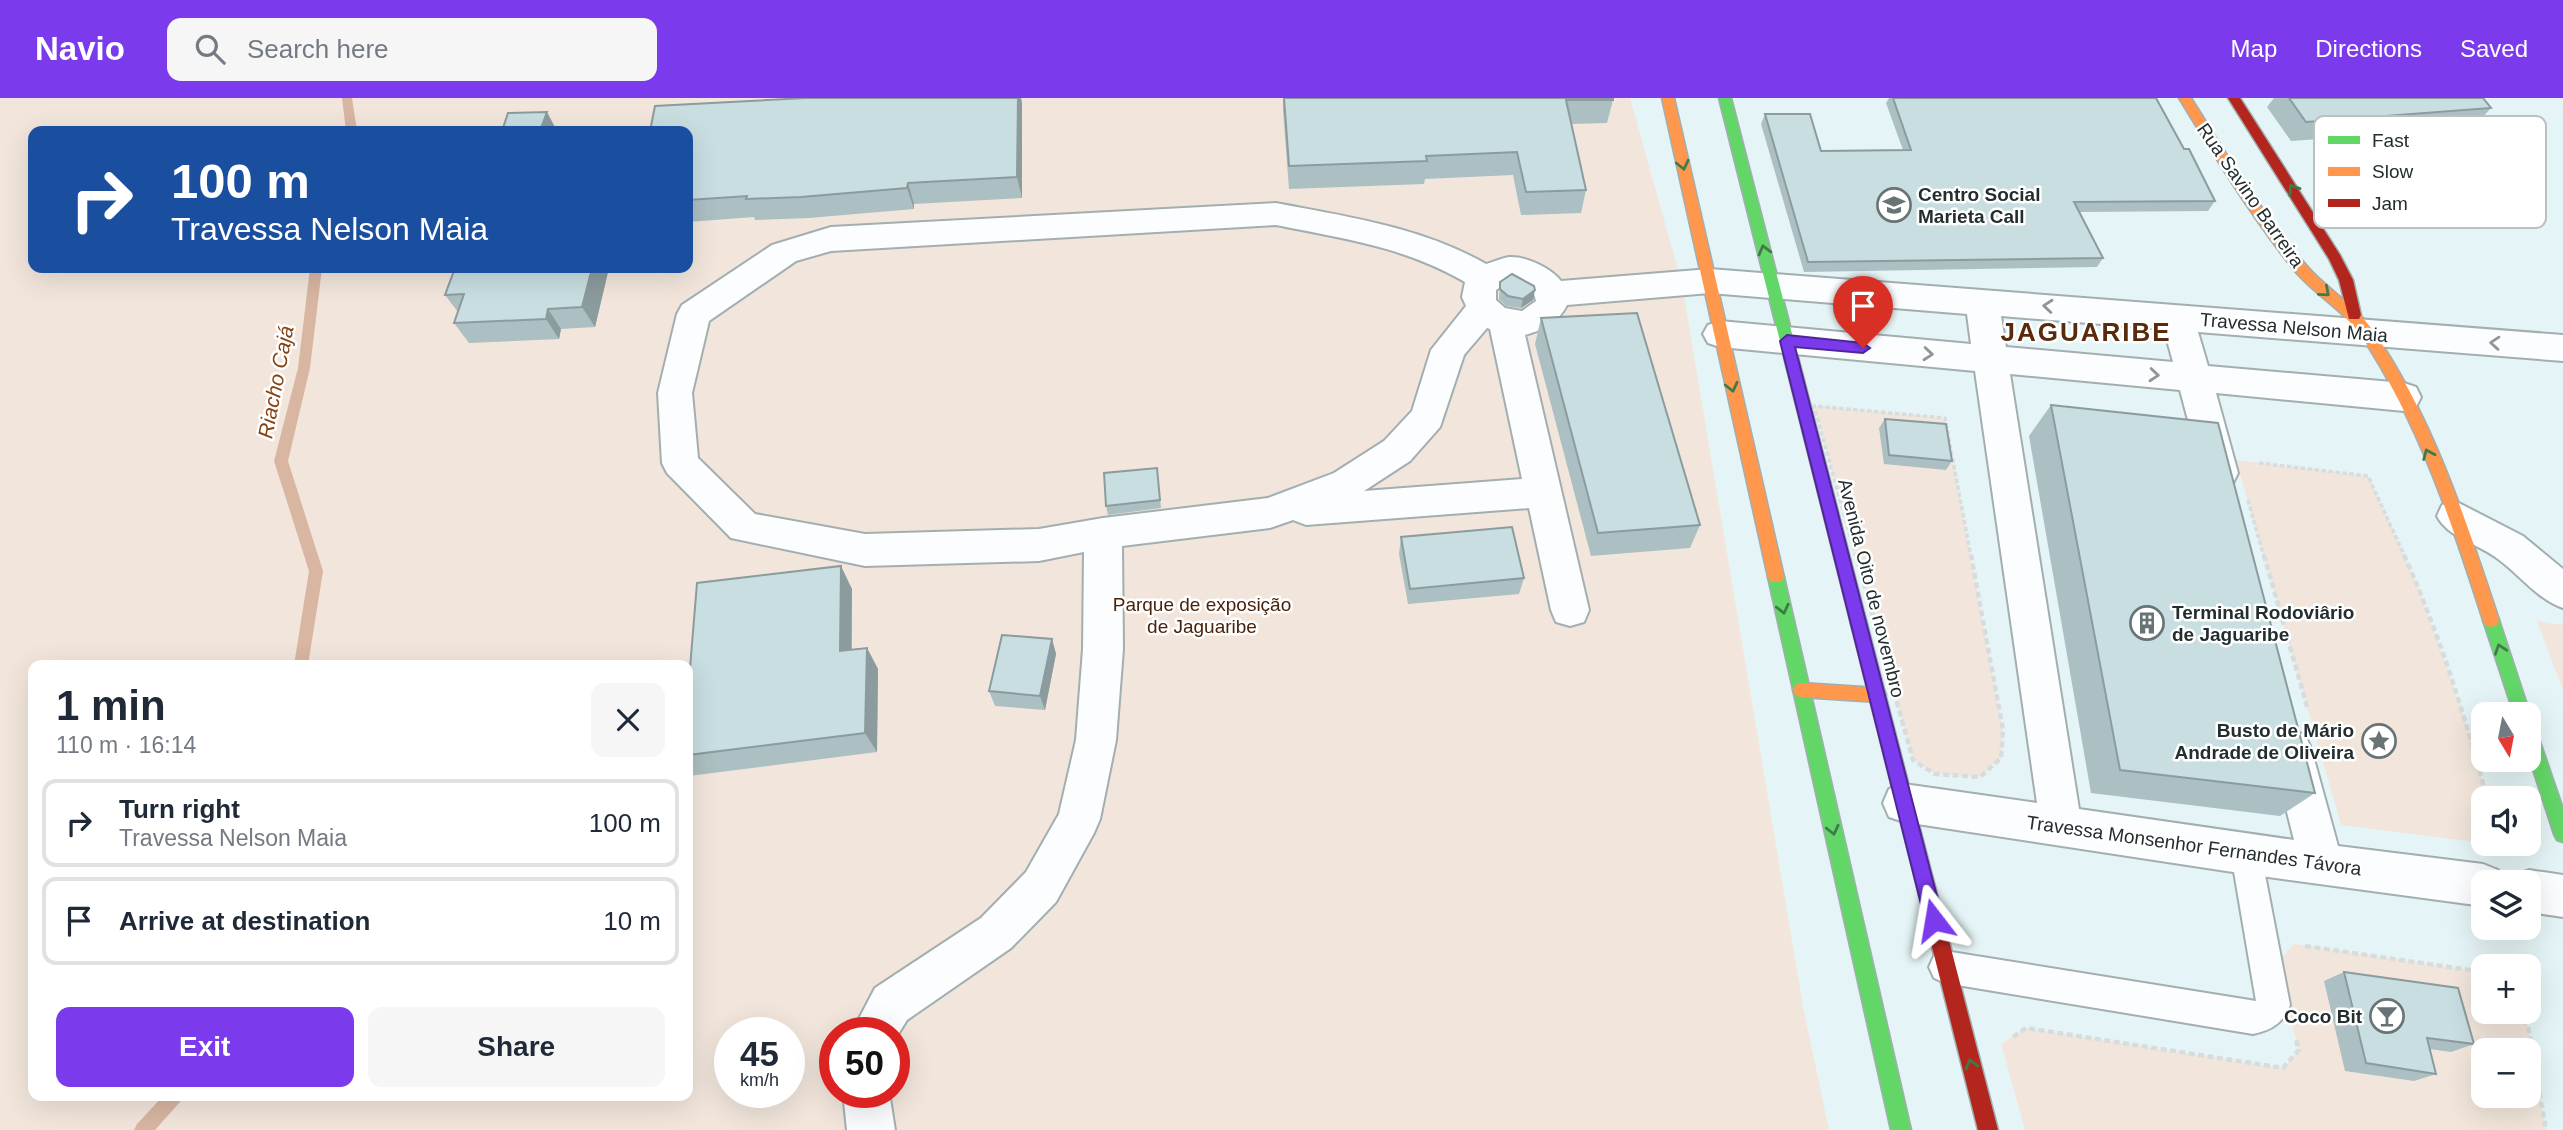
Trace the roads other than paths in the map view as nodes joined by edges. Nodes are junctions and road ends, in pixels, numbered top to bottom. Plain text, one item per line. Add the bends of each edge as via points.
1 (1668, 98) edge
2 (1725, 98) edge
3 (2185, 98) edge
4 (2234, 98) edge
5 (2314, 225) edge
6 (2316, 228) edge
7 (1710, 281) junction
8 (1774, 285) junction
9 (1551, 294) junction
10 (1982, 301) junction
11 (1491, 303) junction
12 (2177, 316) junction
13 (2360, 324) junction
14 (1720, 334) junction
15 (1787, 341) junction
16 (2563, 348) edge
17 (1991, 360) junction
18 (2196, 379) junction
19 (2404, 397) junction
20 (1541, 492) junction
21 (2237, 500) edge
22 (1270, 513) junction
23 (2455, 516) junction
24 (1103, 533) junction
25 (2563, 592) edge
26 (1570, 610) dead end
27 (1801, 690) junction
28 (1878, 695) junction
29 (2518, 702) edge
30 (2297, 718) edge
31 (2541, 769) edge
32 (1905, 803) junction
33 (2061, 826) junction
34 (2563, 834) edge
35 (2246, 854) junction
36 (2321, 863) junction
37 (2471, 883) edge
38 (2541, 893) edge
39 (2563, 896) edge
40 (1945, 967) junction
41 (883, 1017) edge
42 (868, 1108) edge
43 (871, 1130) edge
44 (1901, 1130) edge
45 (1988, 1130) edge

1 -> 7 main road
8 -> 2 main road, Avenida Oito de novembro
3 -> 13 main road, Rua Savino Barreira via 2276,237 2304,272
5 -> 4 main road, Rua Savino Barreira
13 -> 6 main road, Rua Savino Barreira via 2346,280
7 - 8 street, Travessa Nelson Maia
7 - 9 street, Travessa Nelson Maia
7 - 14 main road
8 - 10 street, Travessa Nelson Maia
8 - 15 main road, Avenida Oito de novembro
9 - 11 street via 1550,305 1533,321
9 - 11 street via 1546,284 1524,270 1495,271
12 -> 10 street, Travessa Nelson Maia
10 - 17 street
11 - 20 street
11 - 22 street via 1448,350 1428,417 1397,451 1347,482
11 - 24 street via 1454,261 1394,237 1276,214 831,239 783,253 694,314 675,393 680,463 744,527 865,550 1039,545
12 - 13 street, Travessa Nelson Maia
12 - 18 street
16 -> 13 street, Travessa Nelson Maia
13 - 19 main road, Rua Savino Barreira
14 - 15 street
14 -> 27 main road
15 -> 17 street
15 - 28 main road, Avenida Oito de novembro
17 -> 18 street
17 - 33 street
18 - 19 street
18 - 21 street
23 -> 19 main road, Rua Savino Barreira
20 - 22 street
20 - 26 street
22 - 24 street
23 - 25 street via 2510,547
29 -> 23 main road, Rua Savino Barreira
24 - 41 street via 1103,649 1097,727 1079,819 1041,887 996,933 891,1004
27 - 28 main road
27 -> 44 main road
28 - 32 main road, Avenida Oito de novembro
30 - 36 street
31 - 34 main road
32 - 33 street, Travessa Monsenhor Fernandes Távora
32 - 40 main road, Avenida Oito de novembro
33 - 35 street, Travessa Monsenhor Fernandes Távora
35 - 36 street, Travessa Monsenhor Fernandes Távora
35 - 40 lane via 2274,1004 2261,1017
36 - 37 street, Travessa Monsenhor Fernandes Távora
38 - 39 street
45 -> 40 main road, Avenida Oito de novembro
42 - 43 street

